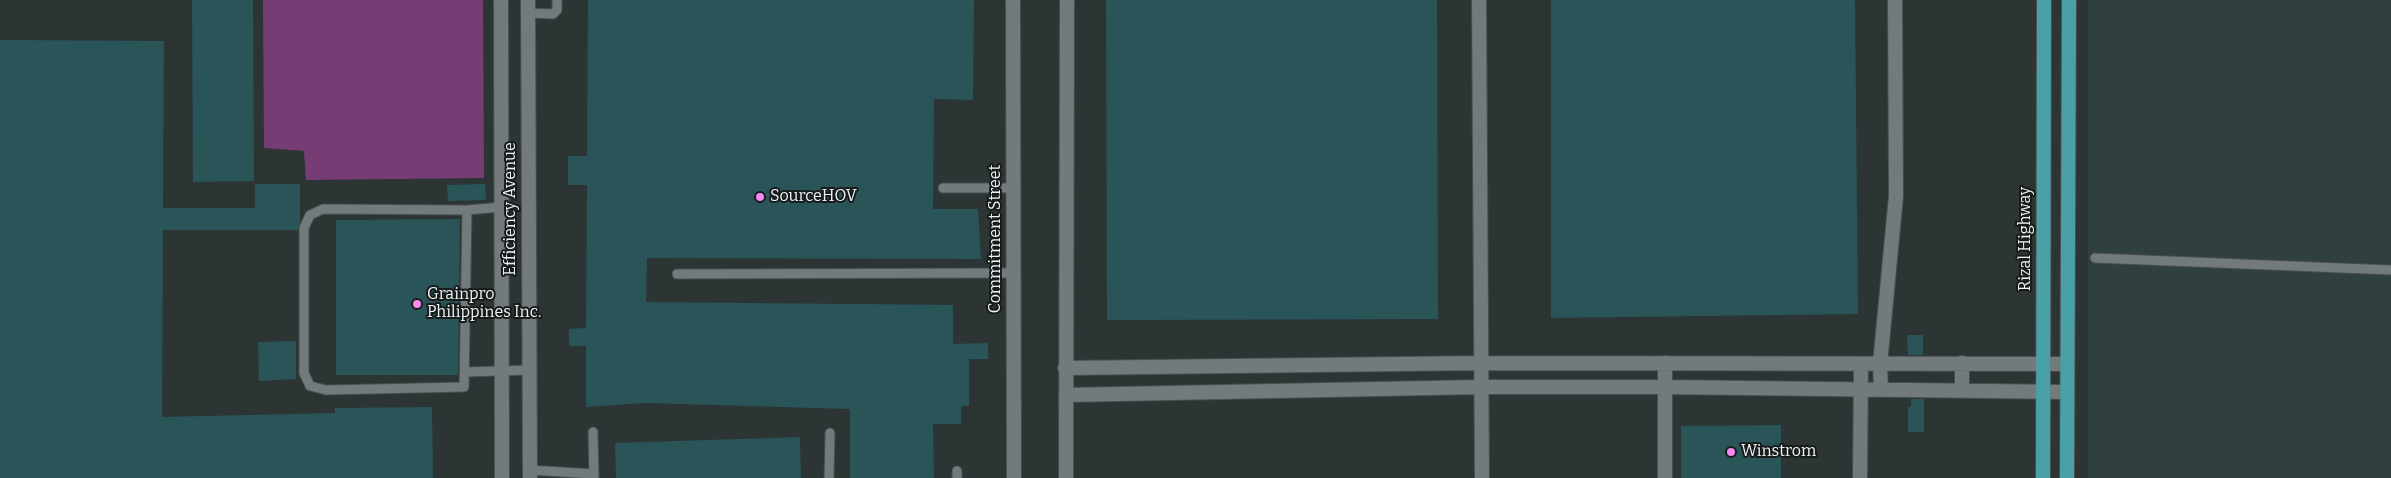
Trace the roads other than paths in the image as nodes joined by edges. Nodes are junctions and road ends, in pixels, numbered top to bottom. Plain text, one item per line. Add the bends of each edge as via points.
1 (501, 0) edge
2 (558, 0) edge
3 (1013, 0) edge
4 (1067, 0) edge
5 (1479, 0) edge
6 (1895, 0) edge
7 (2044, 0) edge
8 (2069, 0) edge
9 (528, 6) edge
10 (942, 188) dead end
11 (1013, 188) junction
12 (502, 207) junction
13 (467, 210) junction
14 (2095, 258) dead end
15 (2391, 270) edge
16 (1014, 273) junction
17 (677, 274) dead end
18 (1481, 363) junction
19 (1665, 363) junction
20 (1962, 363) junction
21 (1880, 364) junction
22 (2043, 364) junction
23 (2067, 364) junction
24 (1861, 365) junction
25 (1065, 368) junction
26 (502, 370) junction
27 (529, 370) junction
28 (466, 372) junction
29 (1481, 387) junction
30 (1665, 387) junction
31 (1861, 390) junction
32 (1881, 390) junction
33 (1962, 391) junction
34 (2044, 392) junction
35 (2067, 392) junction
36 (1066, 395) junction
37 (593, 432) dead end
38 (830, 433) dead end
39 (530, 474) edge
40 (594, 476) edge
41 (502, 478) edge
42 (829, 478) edge
43 (1014, 478) edge
44 (1066, 478) edge
45 (1482, 478) edge
46 (1665, 478) edge
47 (1860, 478) edge
48 (2044, 478) edge
49 (2066, 478) edge

1 - 12 street, Efficiency Avenue
2 - 9 lane via 553,14
3 - 11 street, Commitment Street
4 - 25 street
5 - 18 street
6 - 21 street via 1896,196
7 - 22 main road, Rizal Highway
8 - 23 main road
9 - 27 street, Efficiency Avenue
10 - 11 lane
11 - 16 street, Commitment Street
12 - 13 lane
12 - 26 street, Efficiency Avenue
13 - 28 lane
13 - 28 lane via 323,209 310,215 304,228 304,373 310,386 326,390 459,388 464,387
14 - 15 lane
16 - 17 lane
16 - 43 street, Commitment Street
18 - 19 street
18 - 25 street
18 - 29 street
19 - 24 street
19 - 30 street
20 - 21 street
20 - 22 street
20 - 33 street
21 - 24 street
21 - 32 street
22 - 23 street
22 - 34 main road, Rizal Highway
23 - 35 main road
24 - 31 street
25 - 36 street
26 - 27 lane
26 - 28 lane
26 - 41 street, Efficiency Avenue
27 - 39 street, Efficiency Avenue
29 - 30 street
29 - 36 street
29 - 45 street
30 - 31 street
30 - 46 street
31 - 32 street
31 - 47 street
32 - 33 street
33 - 34 street
34 - 35 street
34 - 48 main road, Rizal Highway
35 - 49 main road
36 - 44 street
37 - 40 lane
38 - 42 lane
39 - 40 lane

